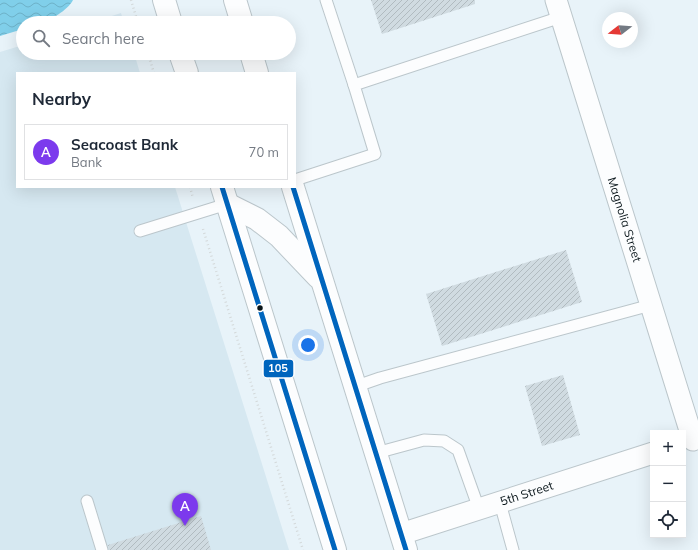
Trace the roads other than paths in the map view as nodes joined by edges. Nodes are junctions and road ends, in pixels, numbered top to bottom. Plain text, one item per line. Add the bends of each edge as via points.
1 (164, 0) edge
2 (235, 0) edge
3 (326, 0) edge
4 (558, 9) edge
5 (169, 16) edge
6 (240, 16) edge
7 (182, 60) edge
8 (253, 60) edge
9 (187, 72) edge
10 (257, 72) edge
11 (354, 85) junction
12 (296, 180) edge
13 (293, 188) edge
14 (224, 195) edge
15 (140, 231) dead end
16 (321, 281) junction
17 (651, 306) junction
18 (354, 387) junction
19 (691, 440) edge
20 (376, 453) junction
21 (650, 454) edge
22 (87, 501) dead end
23 (500, 503) junction
24 (479, 509) junction
25 (404, 542) edge
26 (102, 550) edge
27 (335, 550) edge
28 (513, 550) edge

1 - 5 highway
2 - 6 highway
3 - 11 lane
4 - 11 lane
4 - 17 street, Magnolia Street
7 - 9 highway
8 - 10 highway
11 - 12 lane via 375,154
13 - 16 highway
14 - 15 lane via 198,213
14 - 16 highway via 279,236
14 - 27 highway
16 - 18 highway
17 - 18 lane
17 - 19 street, Magnolia Street
18 - 20 highway
20 - 24 lane via 424,440 444,441 458,450
20 - 25 highway
21 - 23 street, 5th Street
22 - 26 lane
23 - 24 street, 5th Street
23 - 28 lane
24 - 25 street, 5th Street

